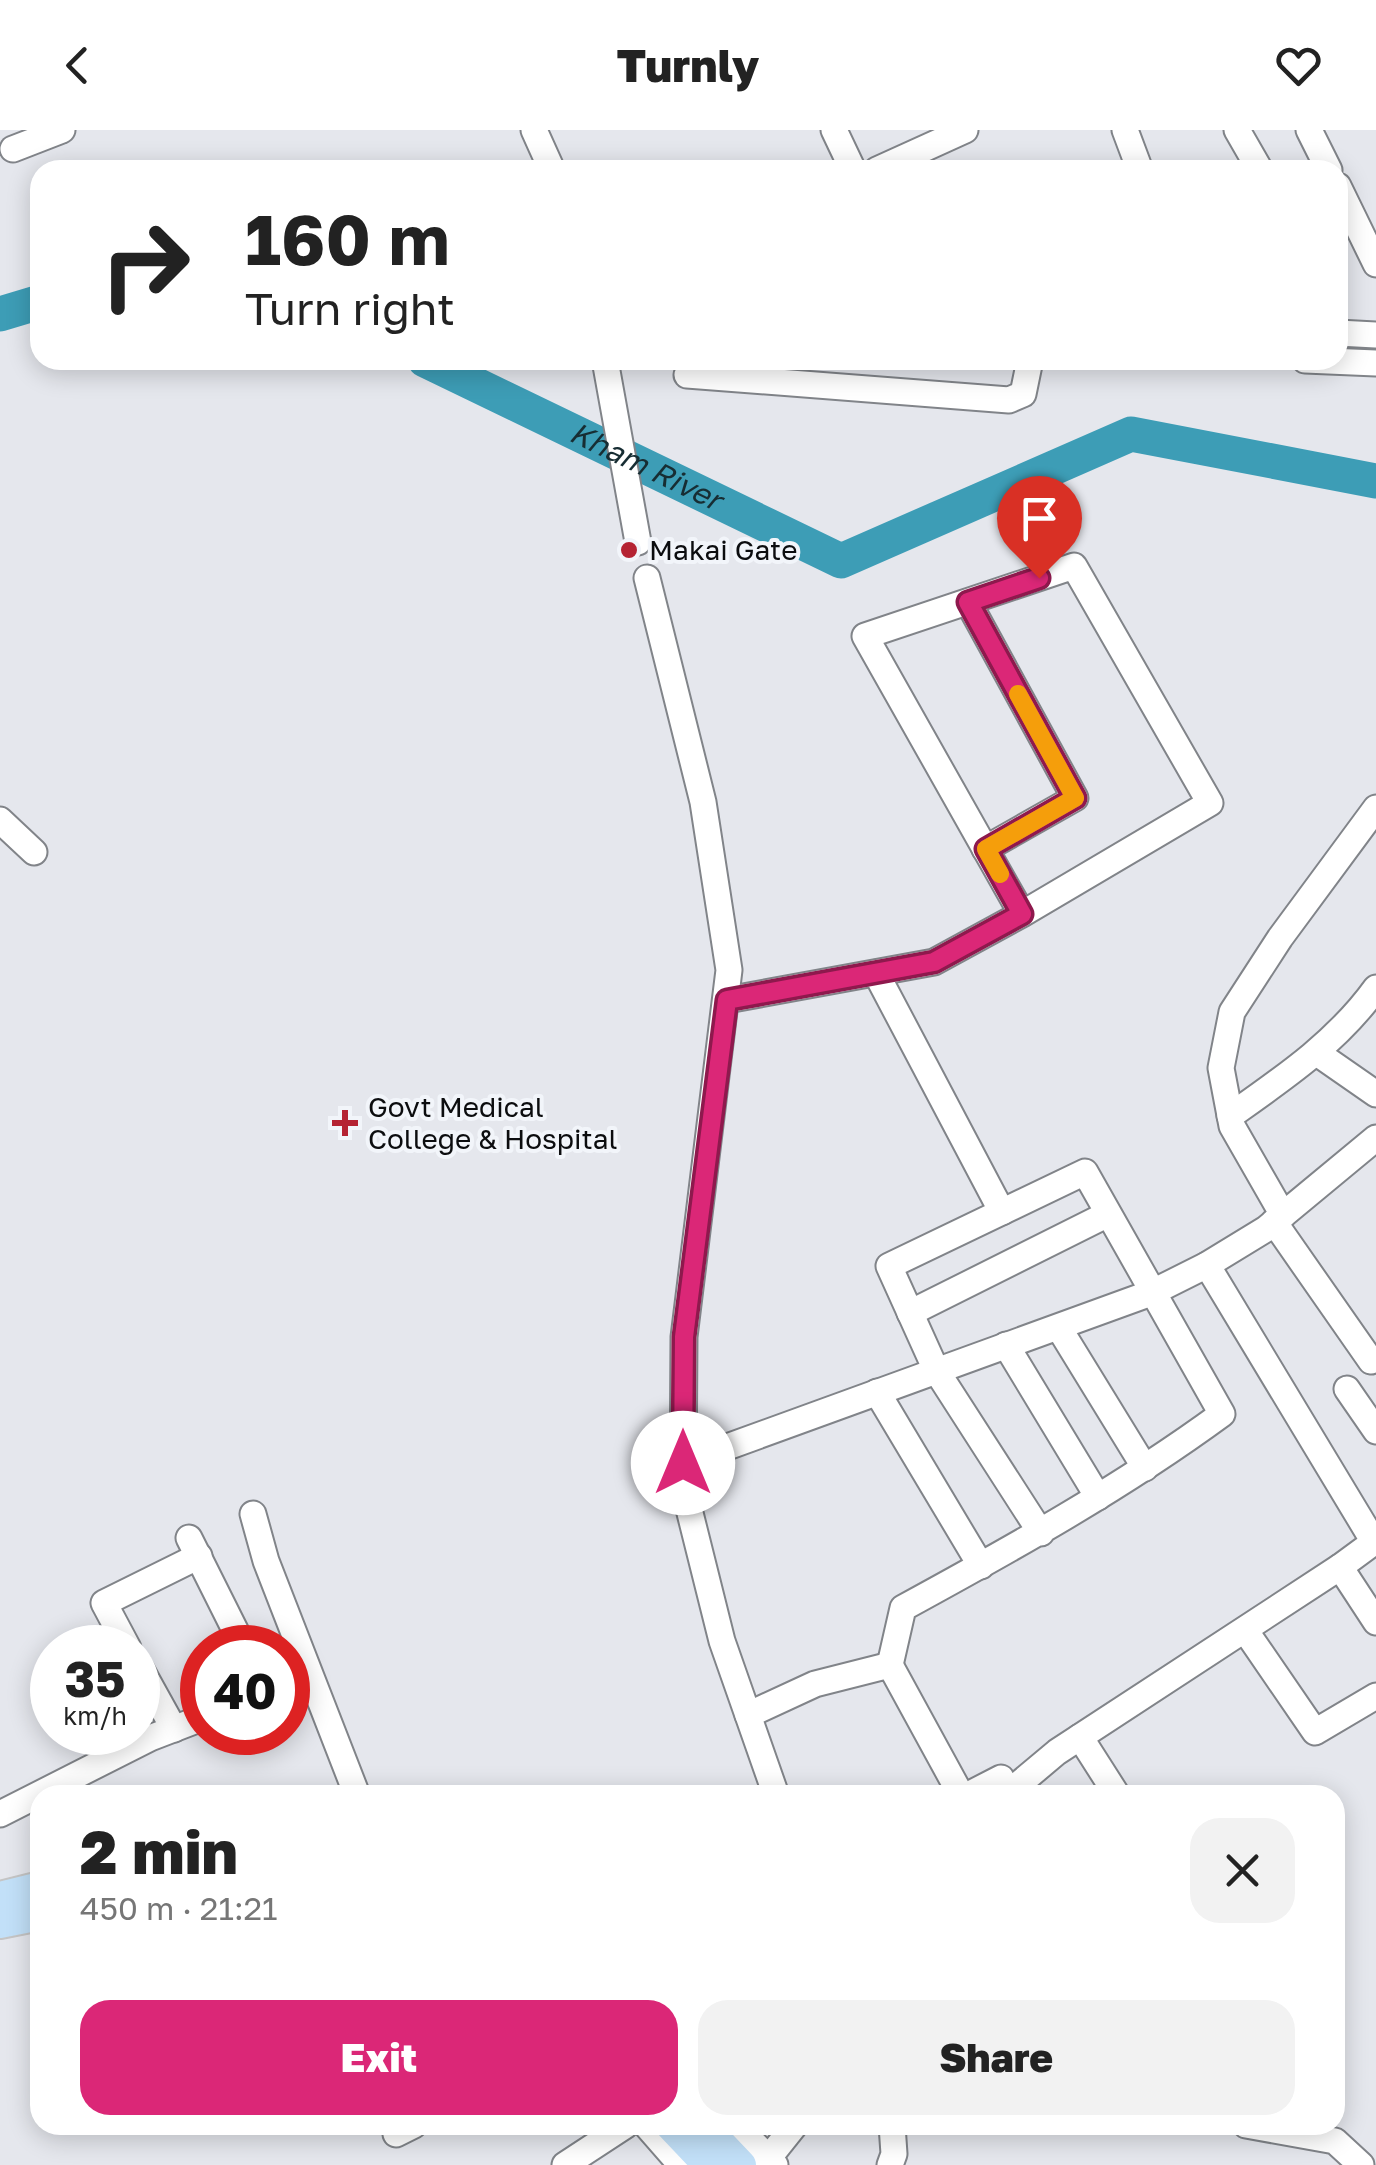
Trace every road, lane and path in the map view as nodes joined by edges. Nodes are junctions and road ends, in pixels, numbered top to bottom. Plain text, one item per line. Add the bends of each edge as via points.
1 (62, 130) edge
2 (534, 130) edge
3 (834, 130) edge
4 (966, 130) edge
5 (1125, 130) edge
6 (1237, 130) edge
7 (1309, 130) edge
8 (12, 149) dead end
9 (548, 160) edge
10 (848, 160) edge
11 (899, 160) edge
12 (1136, 160) edge
13 (1254, 160) edge
14 (1324, 160) edge
15 (1348, 207) edge
16 (1376, 264) edge
17 (1348, 361) edge
18 (1376, 362) edge
19 (606, 370) edge
20 (1028, 370) edge
21 (687, 375) dead end
22 (638, 542) dead end
23 (646, 578) dead end
24 (968, 602) junction
25 (1376, 808) edge
26 (0, 820) edge
27 (986, 849) junction
28 (34, 852) dead end
29 (1022, 914) junction
30 (876, 973) junction
31 (1376, 988) edge
32 (727, 1000) junction
33 (1318, 1053) junction
34 (1376, 1094) edge
35 (1230, 1116) junction
36 (1376, 1138) edge
37 (1002, 1212) junction
38 (1108, 1214) junction
39 (1279, 1218) junction
40 (1207, 1265) junction
41 (1151, 1293) junction
42 (910, 1313) junction
43 (1059, 1328) junction
44 (1006, 1346) junction
45 (1370, 1361) dead end
46 (936, 1370) junction
47 (1347, 1389) dead end
48 (877, 1392) junction
49 (1376, 1431) edge
50 (683, 1463) junction
51 (1145, 1468) junction
52 (1098, 1497) junction
53 (253, 1514) dead end
54 (1041, 1533) junction
55 (981, 1566) junction
56 (1340, 1567) junction
57 (1376, 1622) edge
58 (116, 1625) edge
59 (233, 1625) edge
60 (284, 1625) edge
61 (1245, 1630) junction
62 (890, 1664) junction
63 (310, 1696) edge
64 (1376, 1696) edge
65 (160, 1704) edge
66 (748, 1714) junction
67 (180, 1727) edge
68 (174, 1729) junction
69 (1080, 1737) junction
70 (59, 1785) edge
71 (352, 1785) edge
72 (773, 1785) edge
73 (958, 1785) edge
74 (1018, 1785) edge
75 (1111, 1785) edge
76 (30, 1799) edge
77 (0, 1814) edge
78 (30, 1889) edge
79 (0, 1896) edge
80 (30, 1917) edge
81 (0, 1923) edge
82 (611, 2135) edge
83 (655, 2135) edge
84 (680, 2135) edge
85 (719, 2135) edge
86 (743, 2135) edge
87 (786, 2135) edge
88 (893, 2135) edge
89 (1302, 2135) edge
90 (1364, 2159) edge
91 (762, 2163) edge
92 (565, 2165) edge
93 (682, 2165) edge
94 (708, 2165) edge
95 (890, 2165) edge

1 - 8 street
2 - 9 street
3 - 10 street
4 - 11 street
5 - 12 street
6 - 13 street
7 - 14 street
15 - 16 street
17 - 18 street
19 - 22 street
20 - 21 street via 1022,394 1008,400
23 - 32 street via 703,802 729,970
24 - 27 street via 1075,798
24 - 27 street via 865,636
24 - 29 street via 1074,566 1210,803
25 - 35 street via 1232,1012 1221,1068
26 - 28 street
27 - 29 street
29 - 30 street via 934,962
30 - 32 street
30 - 37 street
31 - 33 street
32 - 50 street via 684,1337
33 - 34 street
33 - 35 street
35 - 39 street
36 - 39 street
37 - 38 street via 1085,1172
37 - 42 street via 888,1266
38 - 41 street
38 - 42 street
39 - 40 street
39 - 45 street
40 - 41 street
40 - 56 street via 1374,1542
41 - 43 street
41 - 51 street via 1222,1414
42 - 46 street
43 - 44 street
43 - 51 street
44 - 46 street
44 - 52 street
46 - 48 street
46 - 54 street
47 - 49 street
48 - 50 street
48 - 55 street
50 - 66 street via 722,1641
51 - 52 street
52 - 54 street
53 - 60 street
54 - 55 street
55 - 62 street via 903,1608
56 - 57 street
56 - 61 street
58 - 59 street via 104,1603 194,1547
61 - 64 street via 1315,1732
61 - 69 street
62 - 66 street via 815,1684
62 - 73 street
63 - 71 street
65 - 68 street
66 - 72 street
67 - 68 street
68 - 70 street
69 - 74 street
69 - 75 street
76 - 77 street
78 - 79 main road
80 - 81 main road
82 - 92 street
83 - 93 street
84 - 94 main road
85 - 91 main road
86 - 91 street
87 - 91 street
88 - 95 street
89 - 90 street via 1335,2141

